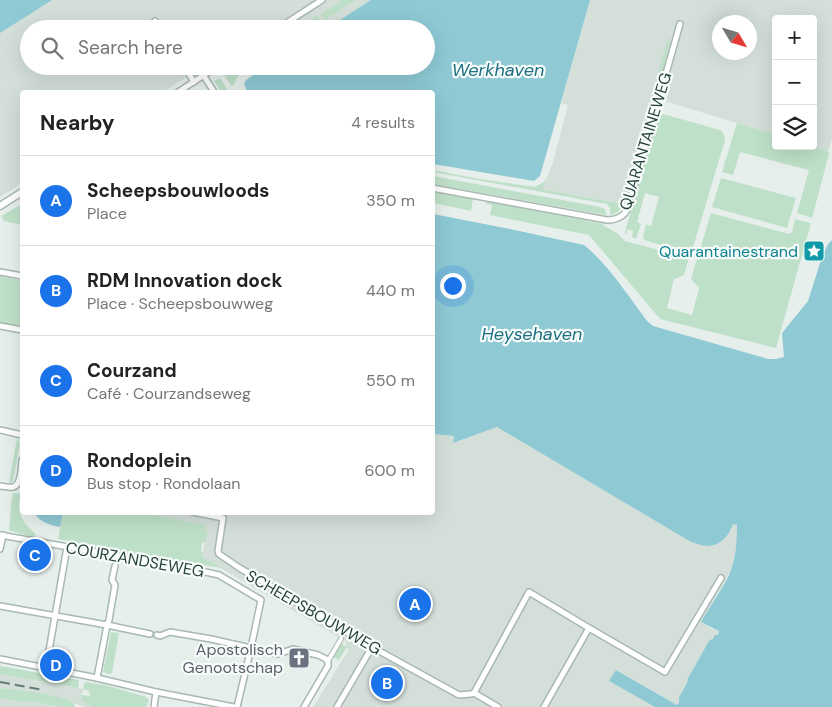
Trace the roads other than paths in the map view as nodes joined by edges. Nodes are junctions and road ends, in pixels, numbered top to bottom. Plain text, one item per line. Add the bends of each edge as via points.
1 (322, 0) edge
2 (291, 20) edge
3 (680, 24) dead end
4 (190, 75) edge
5 (204, 76) joint
6 (194, 82) junction
7 (181, 90) edge
8 (213, 90) edge
9 (435, 189) edge
10 (20, 193) edge
11 (0, 206) edge
12 (0, 272) edge
13 (20, 276) edge
14 (0, 326) edge
15 (20, 330) edge
16 (0, 430) edge
17 (20, 434) edge
18 (20, 481) edge
19 (0, 486) edge
20 (224, 515) edge
21 (1, 535) edge
22 (67, 546) junction
23 (0, 549) edge
24 (115, 566) dead end
25 (721, 578) dead end
26 (0, 606) edge
27 (55, 616) junction
28 (107, 626) junction
29 (590, 628) junction
30 (150, 634) dead end
31 (157, 635) dead end
32 (341, 639) dead end
33 (372, 646) junction
34 (251, 648) junction
35 (0, 659) edge
36 (328, 661) junction
37 (46, 668) junction
38 (97, 678) junction
39 (156, 692) junction
40 (474, 692) junction
41 (154, 707) edge
42 (235, 707) edge
43 (304, 707) edge
44 (337, 707) edge
45 (498, 707) edge
46 (544, 707) edge

1 - 2 street
3 - 9 street, QUARANTAINEWEG via 628,208 620,217 606,220
4 - 6 street
5 - 6 street
5 - 8 street
6 - 7 street
10 - 11 street
12 - 13 street
14 - 15 street
16 - 17 street
18 - 19 street via 14,487
20 - 33 street, SCHEEPSBOUWWEG via 219,554
21 - 22 street, COURZANDSEWEG
21 - 23 street
22 - 27 street
22 - 34 street, COURZANDSEWEG via 219,575 261,600
24 - 28 street via 112,580 115,585
25 - 29 street via 664,672
26 - 27 street
27 - 28 street
27 - 37 street
28 - 30 street
28 - 38 street
29 - 40 street via 529,592
29 - 46 street
31 - 34 street via 170,632
32 - 36 street
33 - 40 street, SCHEEPSBOUWWEG via 458,695
33 - 44 street
34 - 36 street via 278,654 293,649
34 - 42 street
35 - 37 street
36 - 43 street
37 - 38 street
38 - 39 street
39 - 41 street
39 - 42 street
40 - 45 street

